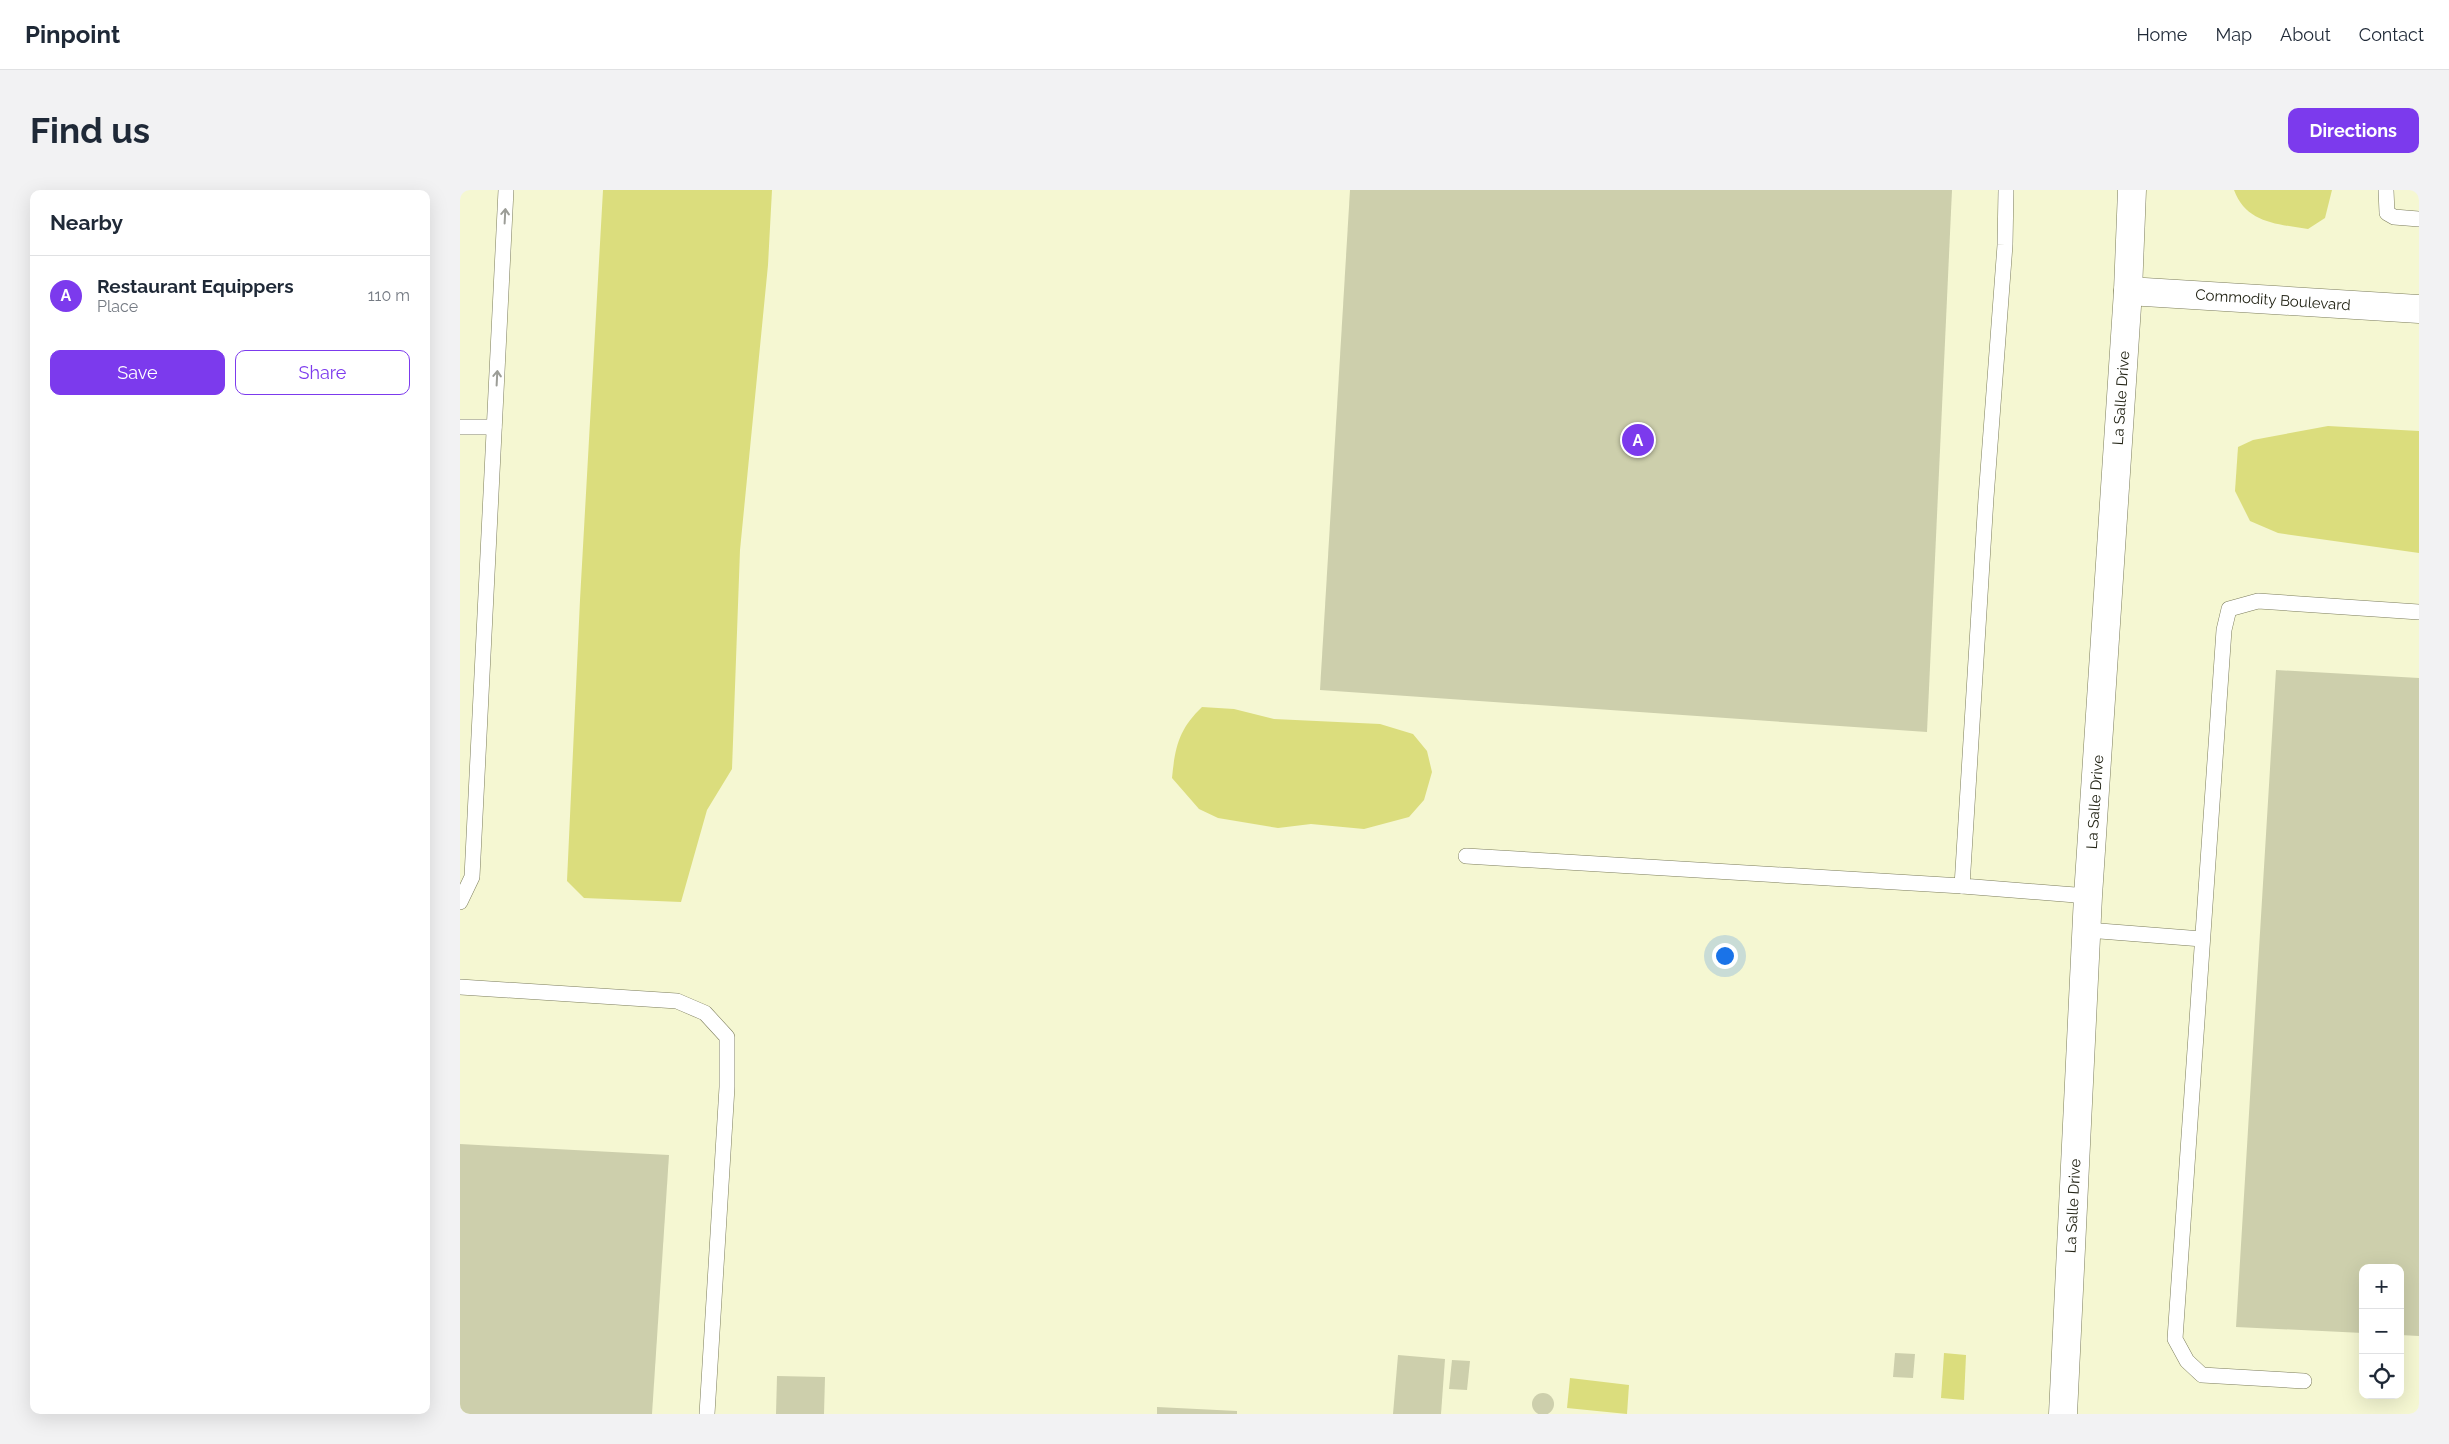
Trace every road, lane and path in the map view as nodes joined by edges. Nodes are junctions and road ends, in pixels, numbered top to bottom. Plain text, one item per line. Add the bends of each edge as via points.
1 (506, 190) edge
2 (2006, 190) edge
3 (2132, 190) edge
4 (2386, 190) edge
5 (2419, 219) edge
6 (2128, 291) junction
7 (2419, 309) edge
8 (460, 427) edge
9 (494, 427) junction
10 (2419, 612) edge
11 (1466, 856) dead end
12 (1962, 886) junction
13 (2088, 896) junction
14 (460, 902) edge
15 (2087, 930) junction
16 (2202, 939) junction
17 (460, 987) edge
18 (2304, 1380) dead end
19 (707, 1414) edge
20 (2063, 1414) edge

9 -> 1 lane
2 - 12 lane
3 - 6 street, La Salle Drive
4 - 5 lane via 2387,213 2394,218
6 - 7 street, Commodity Boulevard
6 - 13 street, La Salle Drive
8 - 9 lane
9 - 14 lane via 472,877
10 - 16 lane via 2258,601 2229,609 2224,630
11 - 12 lane
12 - 13 lane
13 - 15 street, La Salle Drive
15 - 16 lane
15 - 20 street, La Salle Drive
16 - 18 lane via 2175,1339 2187,1361 2202,1375
17 - 19 lane via 678,1001 705,1012 727,1037 727,1087

